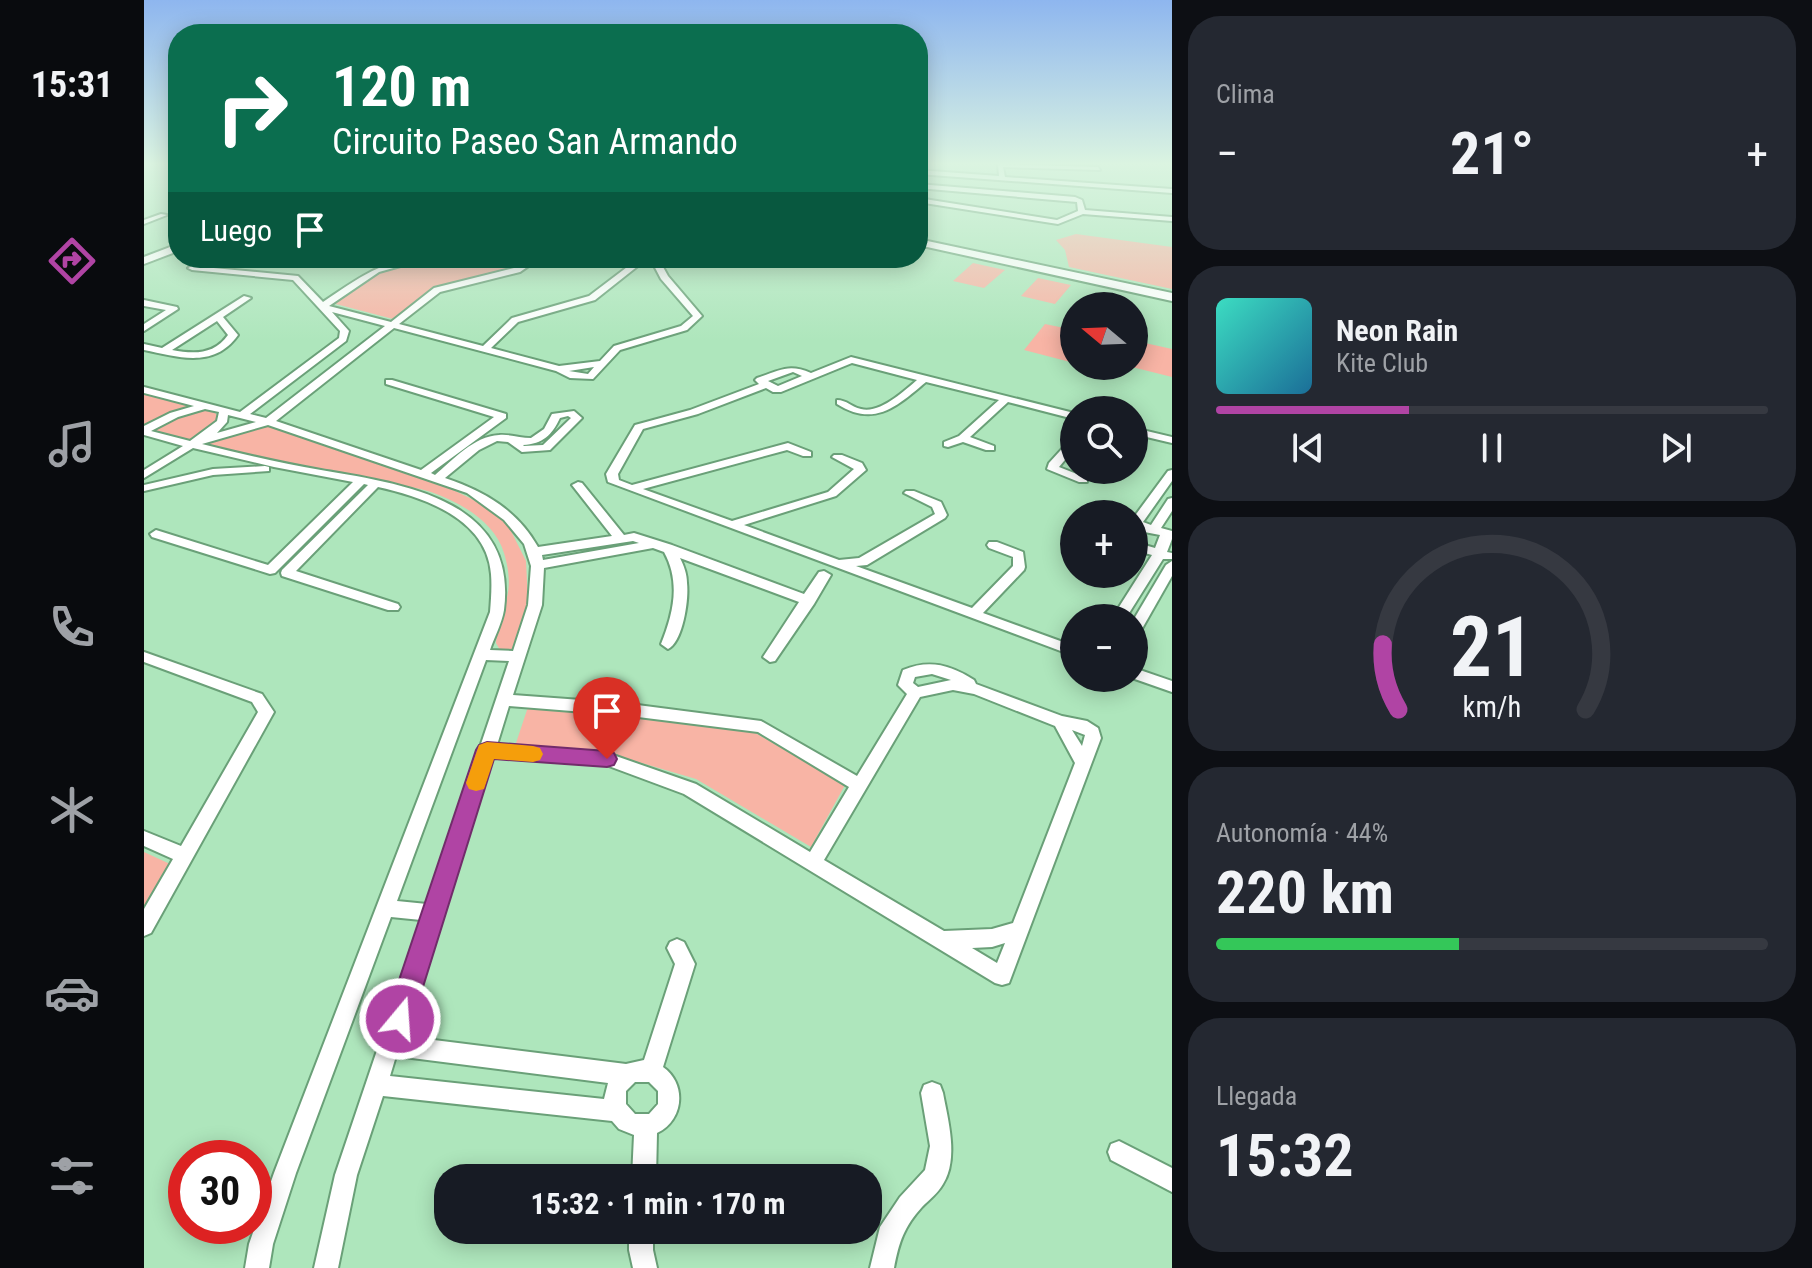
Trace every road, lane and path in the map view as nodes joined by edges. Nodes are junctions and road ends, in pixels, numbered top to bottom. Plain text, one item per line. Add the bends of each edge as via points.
1 (928, 242) edge
2 (168, 247) edge
3 (168, 249) edge
4 (144, 255) edge
5 (144, 261) edge
6 (248, 268) edge
7 (381, 268) edge
8 (520, 268) edge
9 (631, 268) edge
10 (647, 268) edge
11 (660, 270) joint
12 (340, 293) junction
13 (1172, 294) edge
14 (314, 297) junction
15 (247, 298) dead end
16 (144, 303) edge
17 (323, 306) junction
18 (218, 317) junction
19 (392, 325) junction
20 (144, 328) edge
21 (144, 347) edge
22 (485, 349) junction
23 (164, 351) junction
24 (924, 379) junction
25 (389, 382) dead end
26 (144, 390) edge
27 (1006, 399) junction
28 (841, 402) dead end
29 (217, 409) junction
30 (1060, 412) edge
31 (242, 415) junction
32 (268, 422) junction
33 (144, 431) edge
34 (1148, 434) edge
35 (963, 438) junction
36 (1172, 440) edge
37 (513, 442) junction
38 (194, 443) junction
39 (948, 444) dead end
40 (990, 448) dead end
41 (807, 454) dead end
42 (838, 457) dead end
43 (1060, 457) edge
44 (296, 469) junction
45 (1060, 472) edge
46 (1172, 473) edge
47 (144, 475) edge
48 (431, 475) junction
49 (367, 482) junction
50 (578, 485) dead end
51 (144, 488) edge
52 (631, 489) junction
53 (910, 493) dead end
54 (1172, 502) edge
55 (1148, 506) edge
56 (732, 525) junction
57 (1164, 533) edge
58 (156, 534) dead end
59 (620, 538) junction
60 (993, 545) dead end
61 (662, 546) junction
62 (1166, 555) edge
63 (536, 559) junction
64 (703, 561) junction
65 (862, 562) junction
66 (835, 563) junction
67 (1172, 565) edge
68 (824, 575) dead end
69 (682, 582) junction
70 (899, 587) junction
71 (809, 601) junction
72 (1129, 604) edge
73 (393, 607) dead end
74 (1148, 607) edge
75 (974, 614) junction
76 (668, 644) dead end
77 (1060, 646) edge
78 (481, 655) junction
79 (517, 656) junction
80 (144, 657) edge
81 (770, 657) dead end
82 (1148, 678) edge
83 (1172, 687) edge
84 (976, 689) junction
85 (915, 693) junction
86 (502, 700) junction
87 (487, 750) junction
88 (857, 784) junction
89 (144, 838) edge
90 (185, 856) junction
91 (813, 862) junction
92 (385, 908) junction
93 (434, 913) junction
94 (144, 927) edge
95 (1019, 930) junction
96 (942, 940) junction
97 (677, 948) dead end
98 (391, 1045) junction
99 (651, 1071) junction
100 (626, 1075) junction
101 (377, 1085) junction
102 (932, 1093) dead end
103 (618, 1111) junction
104 (646, 1126) junction
105 (1119, 1152) dead end
106 (645, 1164) edge
107 (1172, 1180) edge
108 (641, 1244) edge
109 (257, 1268) edge
110 (326, 1268) edge
111 (645, 1268) edge
112 (882, 1268) edge

1 - 13 street
2 - 4 street
3 - 5 street
6 - 14 street via 292,277
7 - 12 street
8 - 19 street via 437,290
9 - 22 street via 592,298 515,320
10 - 11 street
11 - 22 street via 698,316 684,328 619,346 604,363 559,369
12 - 14 street
12 - 17 street
14 - 17 street
15 - 18 street
16 - 20 street via 174,309
17 - 19 street
17 - 31 street via 345,336
18 - 23 street
18 - 23 street via 233,335 230,341 209,354
19 - 22 street
19 - 32 street
21 - 23 street
24 - 27 street
24 - 28 street via 881,408 861,412
24 - 52 street via 851,360 810,376 794,369 760,380 767,384 639,427 612,474 614,482
25 - 48 street via 502,416
26 - 29 street
27 - 30 street
27 - 35 street
29 - 31 street
29 - 33 street via 174,415
29 - 38 street via 222,422
31 - 32 street
32 - 38 street
32 - 48 street
33 - 38 street
34 - 36 street
35 - 39 street
35 - 40 street
37 - 37 street via 522,449 546,448 577,418 560,414 545,435
37 - 48 street via 488,439
38 - 44 street
38 - 47 street
41 - 52 street via 788,446
42 - 56 street via 860,470 832,494
43 - 45 street via 1053,465
44 - 49 street
44 - 51 street via 213,472
46 - 55 street
48 - 63 street via 499,508
49 - 58 street via 270,570
49 - 73 street via 287,573
49 - 78 street via 443,502 487,540 499,565 501,589
50 - 59 street
52 - 56 street
53 - 65 street via 937,505 941,515
54 - 57 street
56 - 66 street
57 - 62 street
59 - 61 street
59 - 63 street
60 - 75 street via 1019,555 1019,567
61 - 63 street
61 - 64 street
61 - 69 street
62 - 72 street
63 - 79 street via 535,605
64 - 69 street
64 - 71 street
65 - 66 street
65 - 70 street
66 - 70 street
67 - 74 street
68 - 71 street
69 - 76 street
70 - 75 street
71 - 81 street
75 - 77 street
78 - 79 street
78 - 92 street
79 - 86 street
80 - 90 street via 257,698 266,712
82 - 83 street
84 - 85 street via 953,685
84 - 85 street via 952,674 919,668 908,674 905,685
84 - 95 street via 1092,732
85 - 88 street
86 - 87 street
86 - 88 street via 761,727
87 - 91 street via 607,759 690,789
87 - 93 street
88 - 91 street
89 - 90 street
90 - 94 street
91 - 96 street
92 - 93 street
92 - 109 street via 285,1173
93 - 98 street
95 - 96 street via 992,938
95 - 96 street via 1002,976
97 - 99 street via 685,964
98 - 100 street
98 - 101 street
99 - 100 street
99 - 104 street via 665,1082 669,1099 662,1117
100 - 103 street via 616,1092
101 - 103 street
101 - 110 street via 346,1175
102 - 112 street via 941,1146 935,1176 888,1235
103 - 104 street via 635,1125
104 - 106 street
105 - 107 street
108 - 111 street

